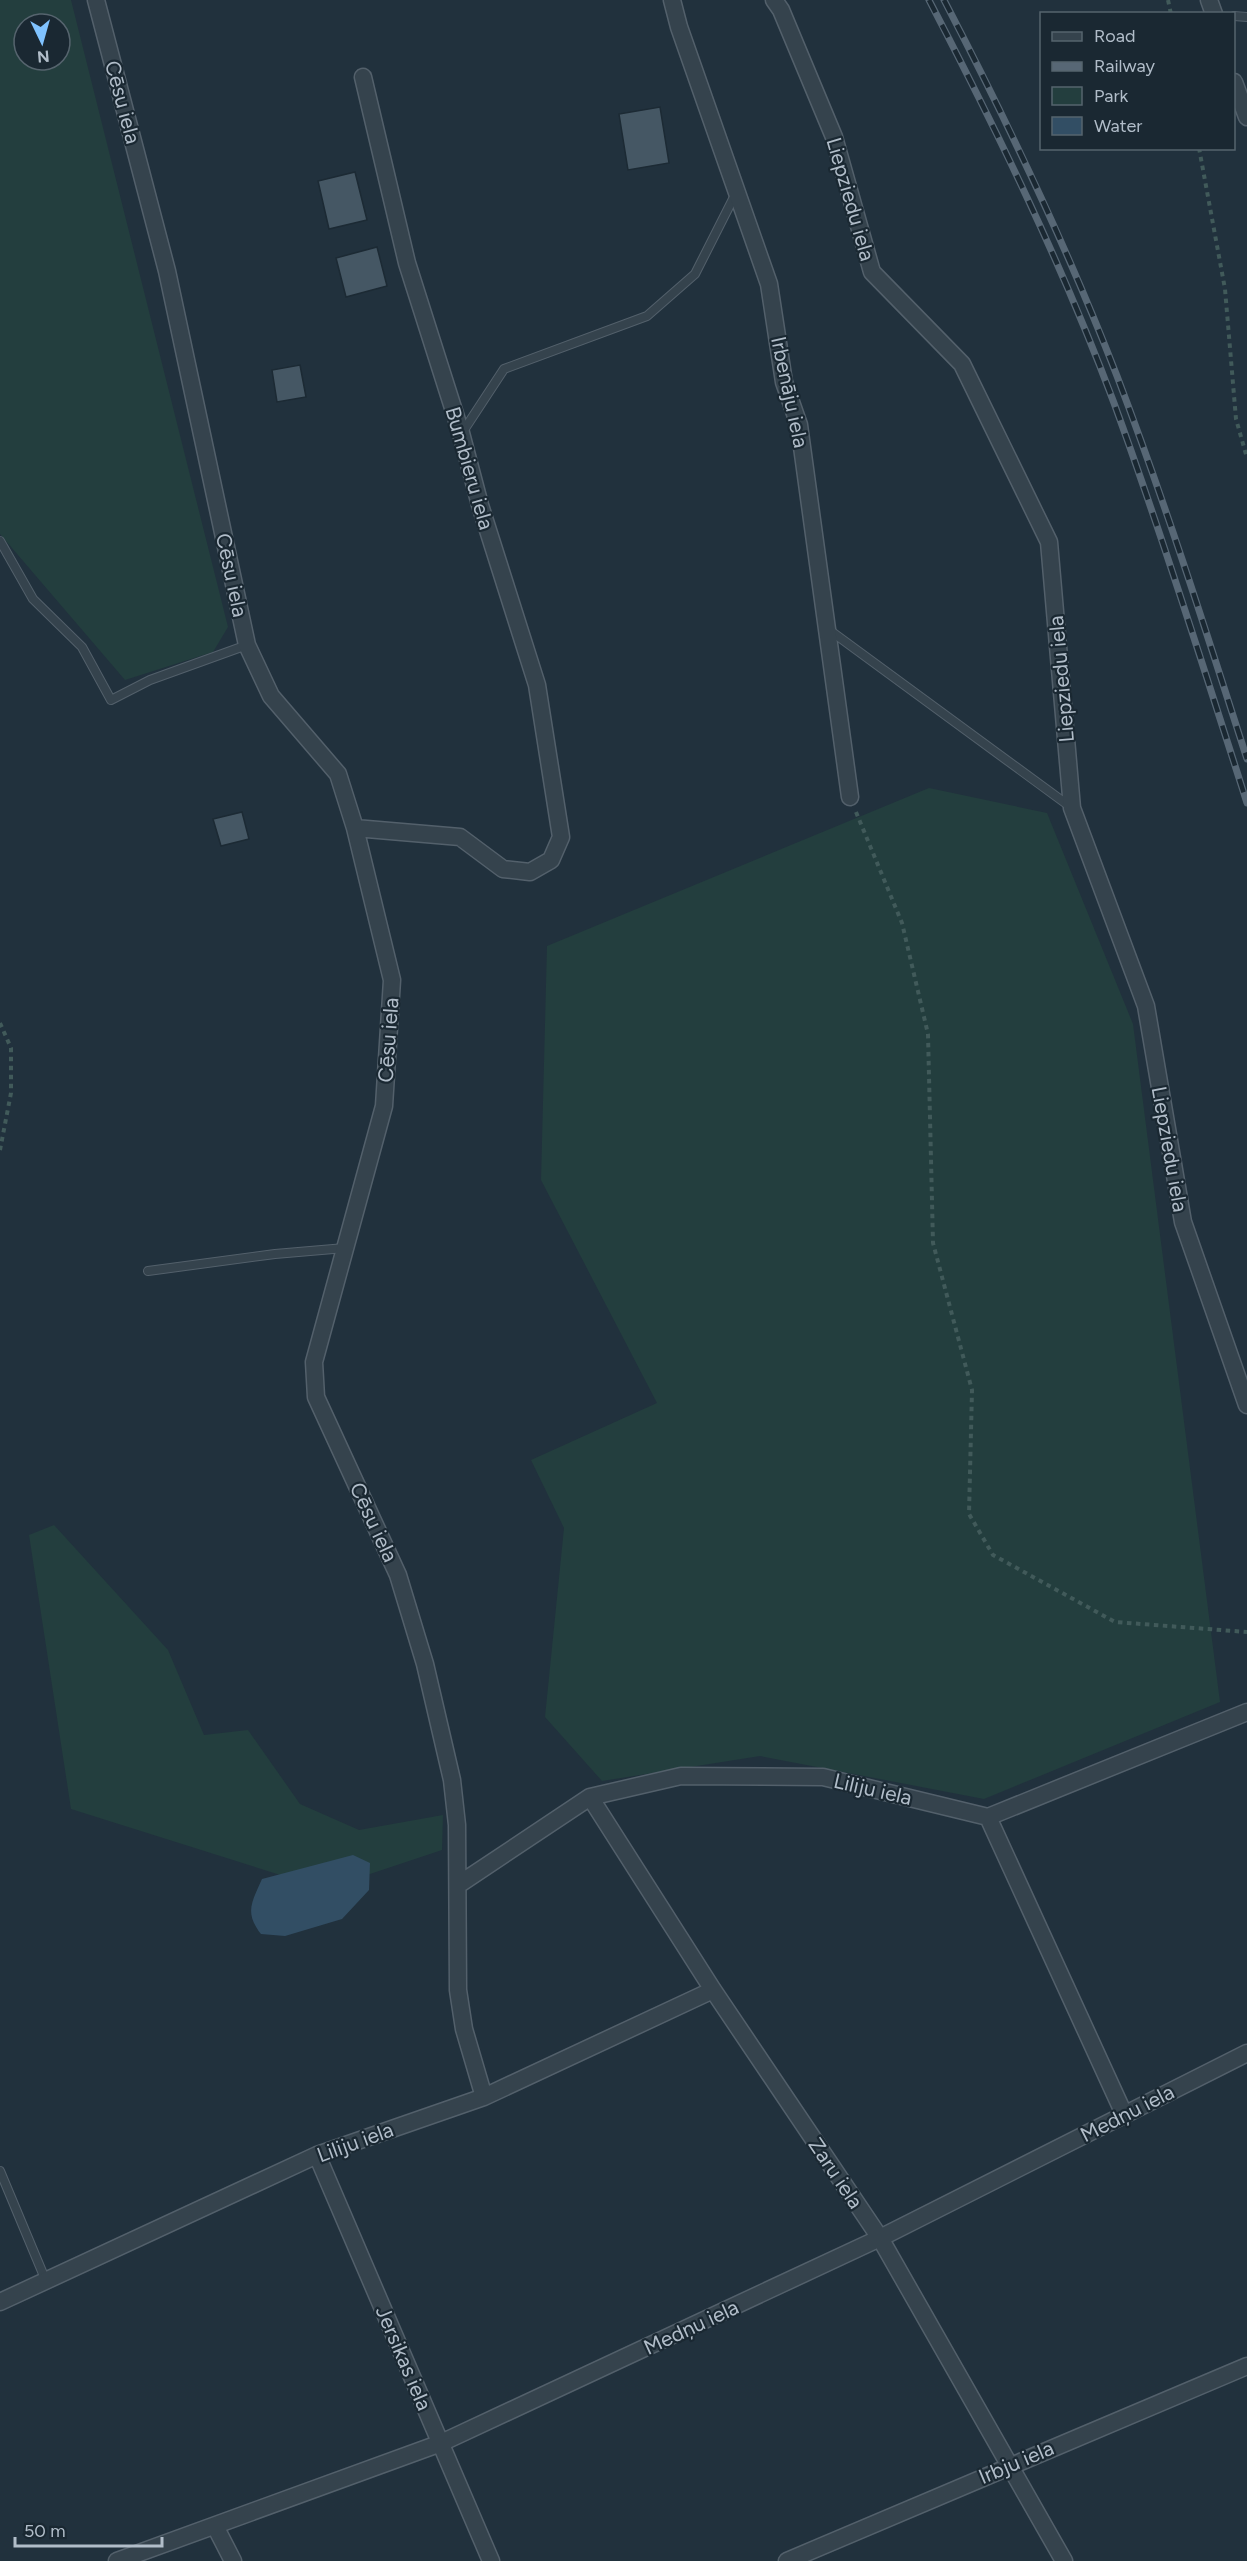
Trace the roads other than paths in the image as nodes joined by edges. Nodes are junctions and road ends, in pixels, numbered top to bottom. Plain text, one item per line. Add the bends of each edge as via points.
1 (96, 0) edge
2 (672, 0) edge
3 (774, 0) edge
4 (363, 77) dead end
5 (1235, 87) edge
6 (1247, 117) edge
7 (737, 193) junction
8 (462, 433) junction
9 (0, 541) edge
10 (826, 628) junction
11 (247, 645) junction
12 (850, 797) road end
13 (1072, 808) junction
14 (355, 828) junction
15 (345, 1248) junction
16 (148, 1271) dead end
17 (1247, 1404) edge
18 (1247, 1712) edge
19 (590, 1797) junction
20 (988, 1817) junction
21 (458, 1885) junction
22 (713, 1990) junction
23 (1247, 2053) edge
24 (484, 2097) junction
25 (1124, 2114) junction
26 (316, 2155) junction
27 (0, 2171) edge
28 (880, 2238) junction
29 (46, 2281) junction
30 (0, 2302) edge
31 (1247, 2366) edge
32 (441, 2443) junction
33 (1009, 2465) junction
34 (215, 2526) junction
35 (117, 2561) edge
36 (233, 2561) edge
37 (491, 2561) edge
38 (787, 2561) edge
39 (1064, 2561) edge

1 - 11 street, Cēsu iela via 167,271
2 - 7 street, Irbenāju iela
3 - 13 street, Liepziedu iela via 834,137 872,273 962,364 1049,542
4 - 8 street, Bumbieru iela via 407,263
5 - 6 street
7 - 8 lane via 695,274 647,316 504,369
7 - 10 street, Irbenāju iela via 769,284 784,382 799,425
8 - 14 street, Bumbieru iela via 480,505 537,685 561,837 551,860 530,872 503,869 460,837
9 - 11 lane via 33,599 82,647 111,700 150,680
10 - 12 street, Irbenāju iela
10 - 13 lane
11 - 14 street, Cēsu iela via 271,696 338,774
13 - 17 street, Liepziedu iela via 1146,1006 1183,1222
14 - 15 street, Cēsu iela via 392,980 384,1106
15 - 16 lane
15 - 21 street, Cēsu iela via 314,1362 316,1397 398,1575 425,1664 452,1780
18 - 20 street
19 - 20 street, Liliju iela via 681,1776 823,1777
19 - 21 street, Liliju iela
19 - 22 street, Zaru iela
20 - 25 street
21 - 24 street, Cēsu iela via 458,1990 464,2029
22 - 24 street, Liliju iela
22 - 28 street, Zaru iela
23 - 25 street, Medņu iela
24 - 26 street, Liliju iela
25 - 28 street, Medņu iela
26 - 29 street, Liliju iela
26 - 32 street, Jersikas iela
27 - 29 lane
28 - 32 street, Medņu iela
28 - 33 street, Zaru iela
29 - 30 street, Liliju iela
31 - 33 street, Irbju iela
32 - 34 street, Medņu iela
32 - 37 street, Jersikas iela
33 - 38 street, Irbju iela
33 - 39 street, Zaru iela
34 - 35 street, Medņu iela
34 - 36 street

